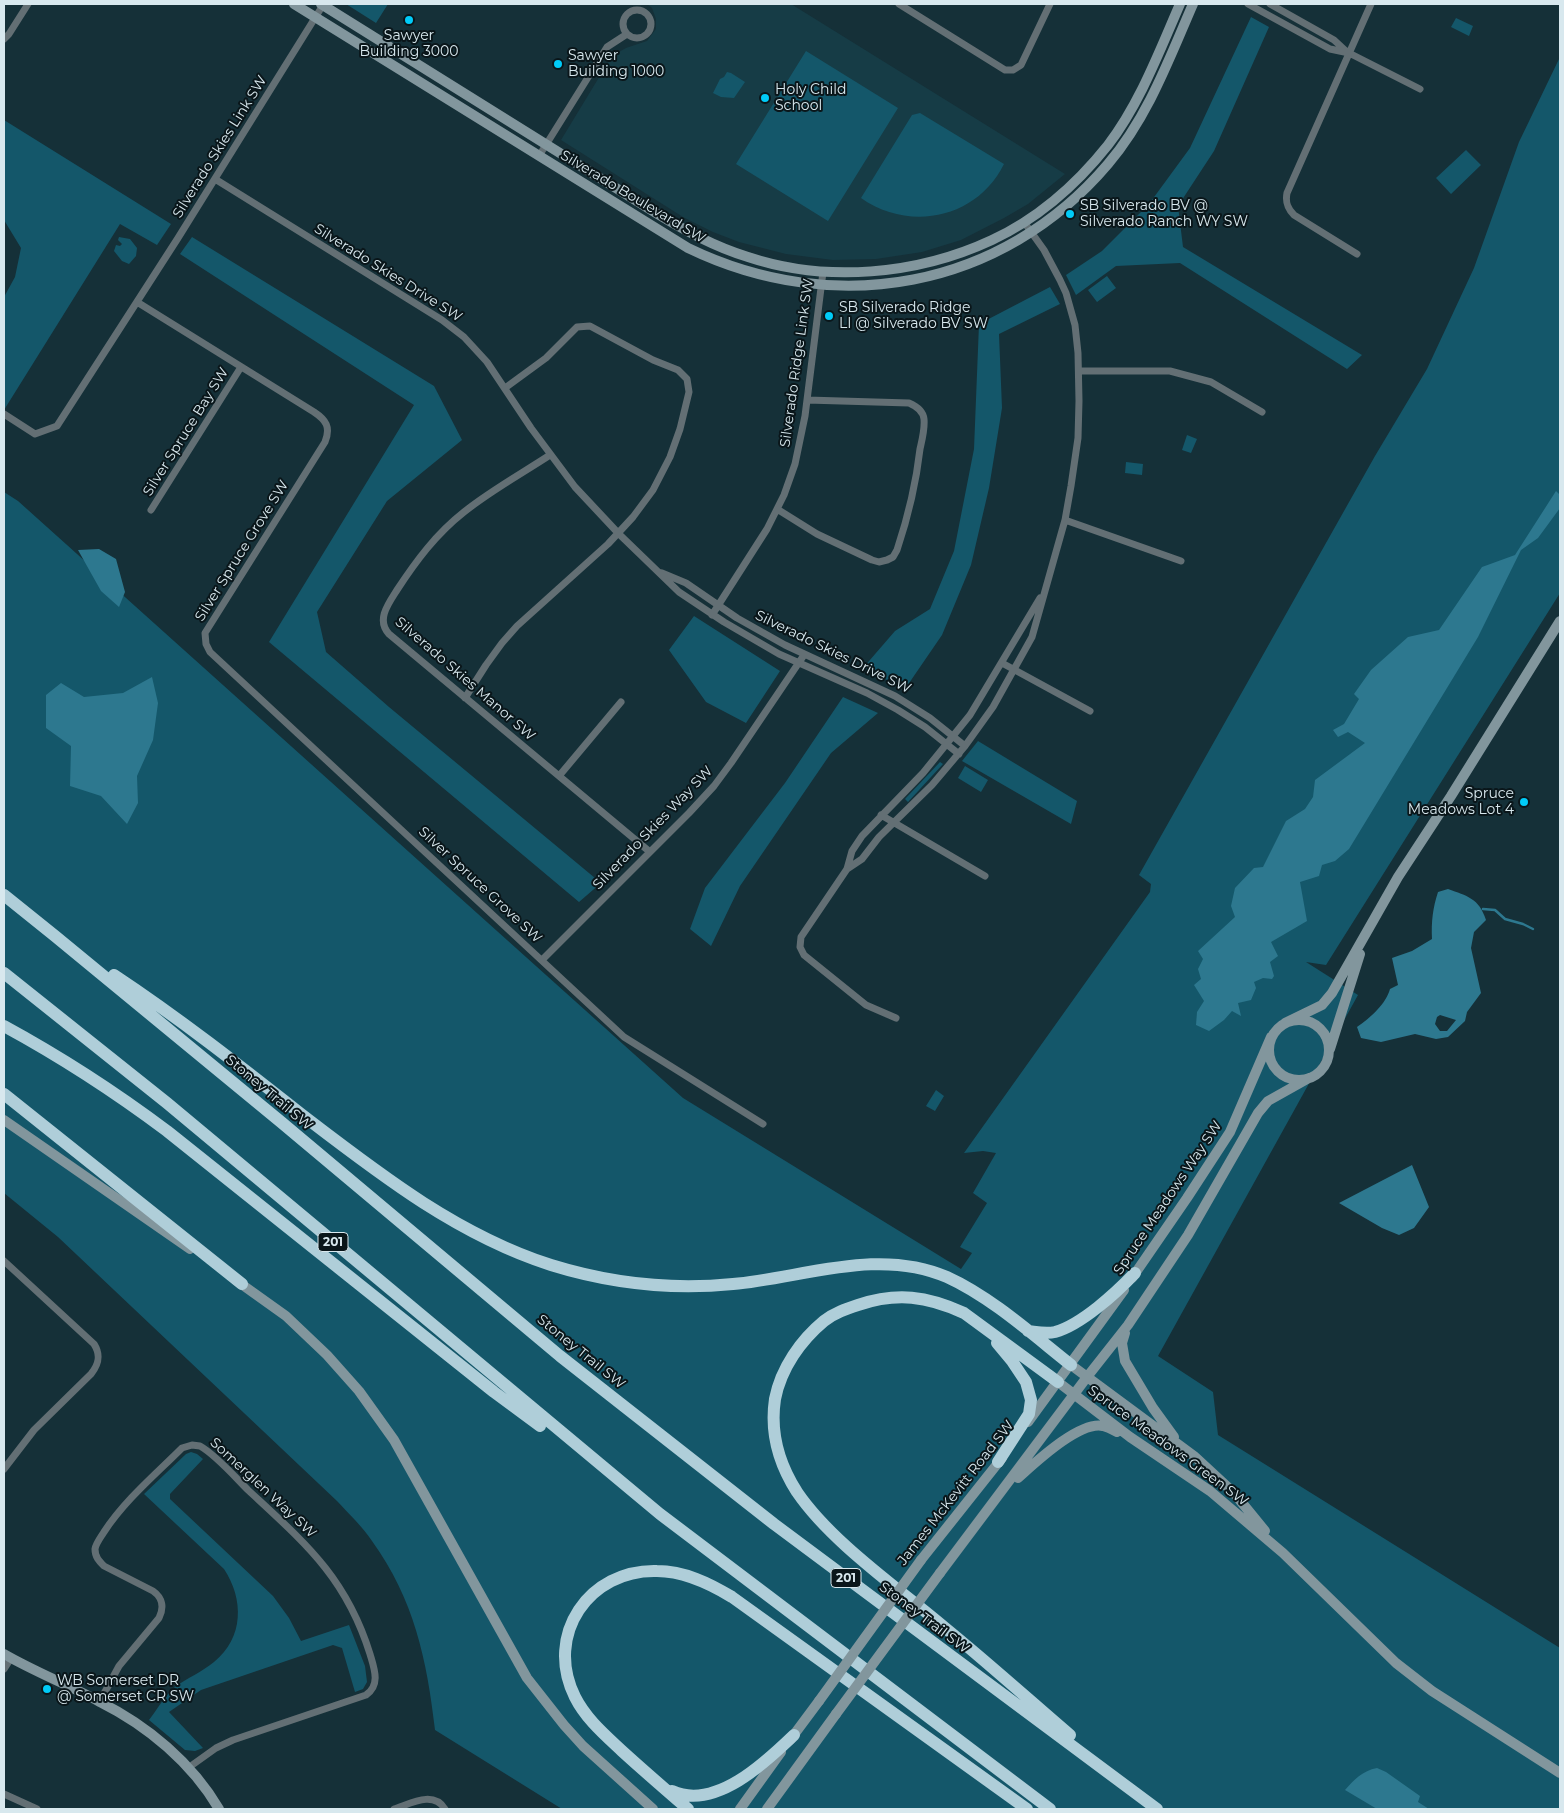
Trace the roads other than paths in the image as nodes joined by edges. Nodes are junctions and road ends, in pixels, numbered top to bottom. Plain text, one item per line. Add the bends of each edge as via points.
1 (28, 4) edge
2 (294, 4) edge
3 (322, 4) edge
4 (899, 4) edge
5 (1050, 4) edge
6 (1180, 4) edge
7 (1194, 4) edge
8 (1248, 4) edge
9 (1270, 4) edge
10 (1371, 4) edge
11 (316, 17) junction
12 (626, 34) junction
13 (4, 39) edge
14 (1349, 53) junction
15 (455, 88) junction
16 (1420, 89) dead end
17 (448, 100) junction
18 (546, 144) junction
19 (539, 156) junction
20 (215, 179) junction
21 (1024, 222) junction
22 (1030, 231) junction
23 (1357, 254) dead end
24 (822, 272) junction
25 (821, 286) junction
26 (137, 302) junction
27 (241, 367) junction
28 (1079, 371) junction
29 (505, 388) junction
30 (807, 400) junction
31 (1262, 412) dead end
32 (4, 414) edge
33 (550, 456) junction
34 (151, 510) dead end
35 (777, 510) junction
36 (1065, 520) junction
37 (619, 534) junction
38 (1181, 561) dead end
39 (660, 572) junction
40 (1044, 592) junction
41 (718, 606) junction
42 (712, 615) junction
43 (1560, 621) edge
44 (804, 654) junction
45 (798, 663) junction
46 (1002, 664) junction
47 (1015, 671) junction
48 (465, 698) junction
49 (621, 702) dead end
50 (1090, 711) dead end
51 (954, 736) junction
52 (947, 745) junction
53 (965, 746) junction
54 (959, 754) junction
55 (559, 776) junction
56 (881, 815) junction
57 (894, 822) junction
58 (650, 852) junction
59 (847, 869) junction
60 (985, 876) dead end
61 (4, 895) edge
62 (1369, 929) junction
63 (56, 936) junction
64 (542, 960) junction
65 (4, 973) edge
66 (896, 1018) dead end
67 (1285, 1023) junction
68 (4, 1026) edge
69 (1271, 1037) junction
70 (1328, 1057) junction
71 (1304, 1079) junction
72 (4, 1094) edge
73 (4, 1120) edge
74 (763, 1124) dead end
75 (4, 1261) edge
76 (1135, 1273) junction
77 (242, 1284) junction
78 (983, 1326) junction
79 (1128, 1326) junction
80 (1027, 1331) junction
81 (1071, 1365) junction
82 (1087, 1377) junction
83 (1058, 1382) junction
84 (1074, 1394) junction
85 (1130, 1437) junction
86 (1181, 1446) junction
87 (998, 1462) junction
88 (4, 1470) edge
89 (1002, 1492) junction
90 (660, 1514) junction
91 (1283, 1553) junction
92 (8, 1656) edge
93 (4, 1669) edge
94 (100, 1701) junction
95 (794, 1735) junction
96 (583, 1746) junction
97 (188, 1768) junction
98 (1560, 1773) edge
99 (663, 1787) junction
100 (4, 1794) edge
101 (1137, 1795) junction
102 (37, 1809) edge
103 (219, 1809) edge
104 (394, 1809) edge
105 (445, 1809) edge
106 (644, 1809) edge
107 (653, 1809) edge
108 (688, 1809) edge
109 (740, 1809) edge
110 (767, 1809) edge
111 (1027, 1809) edge
112 (1050, 1809) edge
113 (1157, 1809) edge

1 - 13 street
2 - 11 main road, Silverado Boulevard SW
3 - 11 street, Silverado Skies Link SW
3 - 15 main road, Silverado Boulevard SW
4 - 5 street via 1005,70 1013,70 1021,64
6 - 21 main road, Silverado Boulevard SW via 1143,88 1119,129 1073,183
7 - 22 main road, Silverado Boulevard SW via 1154,92 1123,144 1071,201
8 - 14 street via 1330,49
9 - 14 street via 1334,40
10 - 14 street
11 - 17 main road, Silverado Boulevard SW
11 - 20 street, Silverado Skies Link SW
12 - 12 street via 635,38 644,36 650,29 648,16 636,10 627,14 623,26
12 - 18 street via 607,47
14 - 16 street
14 - 23 street via 1286,199 1294,215
15 - 17 main road
15 - 18 main road, Silverado Boulevard SW
17 - 19 main road, Silverado Boulevard SW
18 - 19 street
18 - 24 main road, Silverado Boulevard SW via 706,241 767,263
19 - 25 main road, Silverado Boulevard SW via 702,255 769,278
20 - 26 street, Silverado Skies Link SW
20 - 29 street, Silverado Skies Drive SW via 449,324 487,362
21 - 22 street
21 - 24 main road, Silverado Boulevard SW via 992,240 913,266 878,271
22 - 25 main road, Silverado Boulevard SW via 997,252 936,274 879,285
22 - 28 street via 1051,262 1066,293 1075,325
24 - 25 street, Silverado Ridge Link SW
25 - 30 street, Silverado Ridge Link SW
26 - 27 street, Silver Spruce Grove SW
26 - 32 street, Silverado Skies Link SW via 57,426 35,434
27 - 34 street, Silver Spruce Bay SW
27 - 64 street, Silver Spruce Grove SW via 322,418 328,426 328,435 205,633 210,652
28 - 31 street via 1170,371 1211,382
28 - 36 street via 1078,438
29 - 33 street, Silverado Skies Drive SW
29 - 37 street via 583,326 596,328 678,370 687,379 689,392 685,414 670,457 653,490
30 - 35 street, Silverado Ridge Link SW via 797,456
30 - 35 street via 908,403 919,409 924,418 923,429 910,505 897,550 893,557 879,562 845,548
33 - 37 street, Silverado Skies Drive SW
33 - 48 street, Silverado Skies Manor SW via 490,493 445,528 412,567 383,615 389,634
35 - 41 street, Silverado Ridge Link SW
36 - 38 street
36 - 40 street
37 - 39 street, Silverado Skies Drive SW
37 - 48 street via 517,626
39 - 41 street, Silverado Skies Drive SW via 686,583
39 - 42 street, Silverado Skies Drive SW via 679,592
40 - 46 street
40 - 47 street via 1032,637
41 - 42 street, Silverado Ridge Link SW
41 - 44 street, Silverado Skies Drive SW
42 - 45 street, Silverado Skies Drive SW
43 - 62 main road via 1398,877
44 - 45 street, Silverado Skies Way SW
44 - 51 street, Silverado Skies Drive SW via 895,696
45 - 52 street, Silverado Skies Drive SW via 881,700
45 - 58 street, Silverado Skies Way SW via 714,786
46 - 47 street
46 - 51 street
47 - 50 street
47 - 53 street
48 - 55 street, Silverado Skies Manor SW
49 - 55 street
51 - 52 street
51 - 53 street, Silverado Skies Drive SW
52 - 54 street, Silverado Skies Drive SW
52 - 56 street
53 - 54 street
54 - 57 street
55 - 58 street, Silverado Skies Manor SW
56 - 57 street
56 - 59 street via 852,851
57 - 59 street via 862,859
57 - 60 street
58 - 64 street, Silverado Skies Way SW
59 - 66 street via 803,932 800,947 804,955 861,1001
61 - 63 highway, Stoney Trail SW / 201
62 - 67 main road via 1322,1006
62 - 70 main road
63 - 80 highway via 187,1025 346,1148 432,1209 521,1255 575,1272 671,1286 735,1284 859,1266 890,1265 918,1269 945,1276 970,1290
63 - 101 highway, Stoney Trail SW / 201 via 560,1356 774,1524
64 - 74 street via 624,1037
65 - 90 highway, 201 via 167,1103
67 - 69 main road
67 - 70 main road via 1300,1020 1314,1024 1326,1039
68 - 90 highway via 81,1070 160,1125 494,1392
69 - 71 main road via 1270,1058 1274,1067 1290,1078
69 - 76 main road, Spruce Meadows Way SW via 1230,1132
70 - 71 main road via 1317,1073
71 - 79 main road via 1268,1101 1258,1113 1188,1235
72 - 77 highway
73 - 77 main road
75 - 88 street via 94,1344 99,1359 91,1374 34,1430
76 - 80 highway via 1115,1293 1067,1327 1046,1334
76 - 81 main road, Spruce Meadows Way SW
77 - 96 main road via 286,1316 360,1392 399,1448 526,1678
78 - 83 highway
78 - 87 highway via 1017,1367 1032,1400 1029,1414
78 - 101 highway via 947,1306 910,1297 869,1301 827,1319 800,1346 777,1389 773,1423 780,1458 798,1493 843,1542 992,1665
79 - 82 main road
79 - 86 main road via 1122,1343 1125,1361
80 - 81 highway
81 - 82 main road, Spruce Meadows Green SW
81 - 83 main road, James McKevitt Road SW
82 - 84 main road
82 - 86 main road, Spruce Meadows Green SW
83 - 84 main road, Spruce Meadows Green SW
83 - 87 main road, James McKevitt Road SW
84 - 85 main road, Spruce Meadows Green SW
84 - 89 main road
85 - 89 main road via 1102,1426 1083,1428
85 - 91 main road, Spruce Meadows Green SW via 1210,1491
86 - 91 main road, Spruce Meadows Green SW via 1234,1494
87 - 95 main road, James McKevitt Road SW, bridge
89 - 110 main road, bridge
90 - 112 highway, 201
91 - 98 main road, Spruce Meadows Green SW via 1396,1663 1432,1691
92 - 93 street
92 - 94 main road
94 - 97 main road via 155,1737
94 - 97 street, Somerglen Way SW via 118,1666 159,1618 162,1605 153,1591 104,1566 96,1554 97,1543 125,1503 182,1448 200,1446 310,1548 326,1567 359,1623 376,1681 366,1695 232,1740
95 - 99 highway via 768,1760 728,1787 695,1796
95 - 109 main road, James McKevitt Road SW
96 - 106 main road via 595,1762
96 - 107 main road
97 - 103 main road
99 - 108 highway
99 - 111 highway via 598,1728 585,1712 568,1680 565,1660 570,1626 590,1595 613,1579 659,1570 696,1579 732,1597
100 - 102 street
101 - 113 highway, Stoney Trail SW / 201
104 - 105 street via 429,1799

